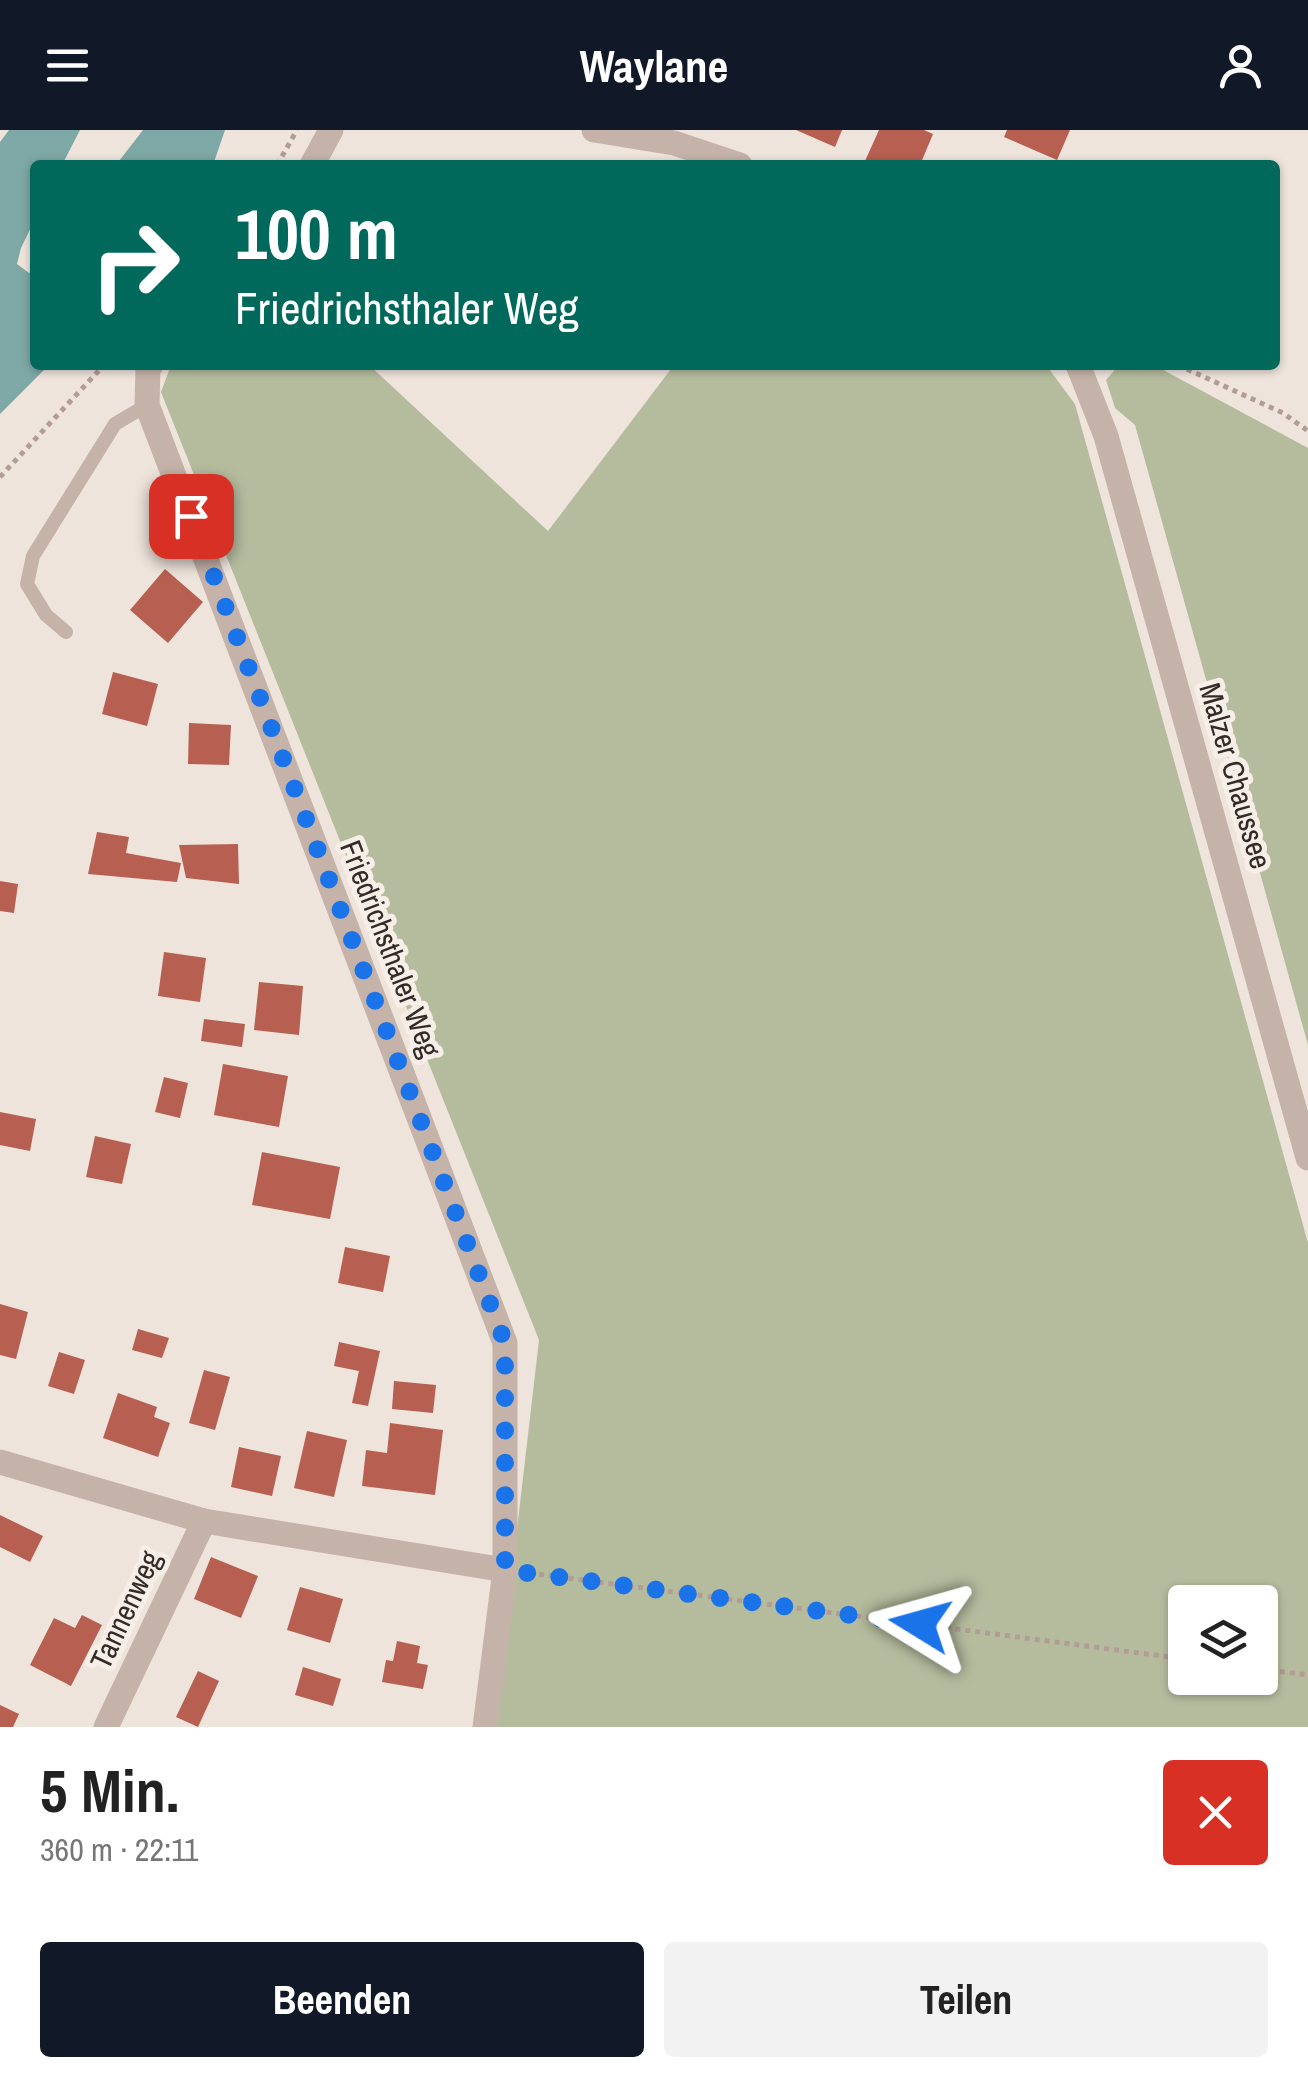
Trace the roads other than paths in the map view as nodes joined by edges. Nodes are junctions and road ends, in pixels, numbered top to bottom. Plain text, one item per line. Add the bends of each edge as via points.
1 (331, 130) edge
2 (594, 130) edge
3 (315, 160) edge
4 (725, 160) edge
5 (148, 370) edge
6 (1080, 370) edge
7 (148, 405) junction
8 (66, 632) dead end
9 (1308, 1158) edge
10 (0, 1462) edge
11 (204, 1522) junction
12 (505, 1570) junction
13 (106, 1727) edge
14 (485, 1727) edge

1 - 3 street
2 - 4 street via 674,143
5 - 7 street, Friedrichsthaler Weg
6 - 9 street, Malzer Chaussee via 1098,411
7 - 8 lane via 115,424 33,556 27,584 46,616
7 - 12 street, Friedrichsthaler Weg via 505,1343
10 - 11 street
11 - 12 street
11 - 13 street, Tannenweg
12 - 14 street, Friedrichsthaler Weg

